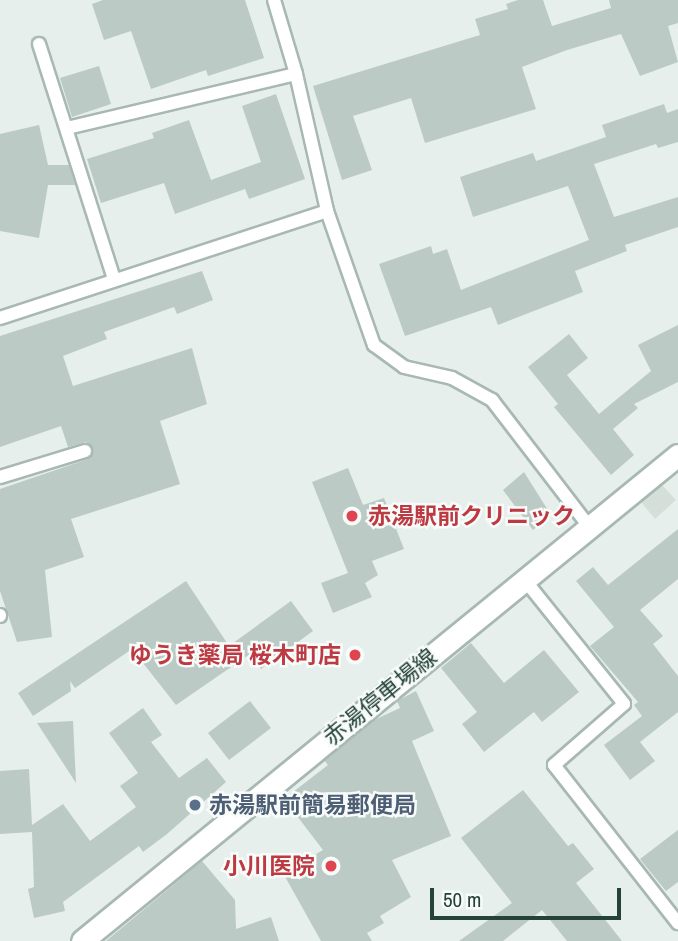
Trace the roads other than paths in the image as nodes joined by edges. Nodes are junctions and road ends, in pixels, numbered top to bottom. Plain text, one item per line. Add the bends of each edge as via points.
1 (274, 0) edge
2 (39, 44) dead end
3 (296, 74) junction
4 (67, 128) junction
5 (327, 211) junction
6 (114, 279) junction
7 (0, 318) edge
8 (85, 451) dead end
9 (678, 455) edge
10 (0, 477) edge
11 (590, 529) junction
12 (524, 579) junction
13 (678, 923) edge
14 (82, 941) edge

1 - 3 lane
2 - 4 lane
3 - 4 lane
3 - 5 lane
4 - 6 lane
5 - 6 lane
5 - 11 lane via 374,345 404,367 452,379 492,400
6 - 7 lane
8 - 10 lane
9 - 11 main road, 赤湯停車場線
11 - 12 main road, 赤湯停車場線
12 - 13 lane via 624,704 554,765
12 - 14 main road, 赤湯停車場線

